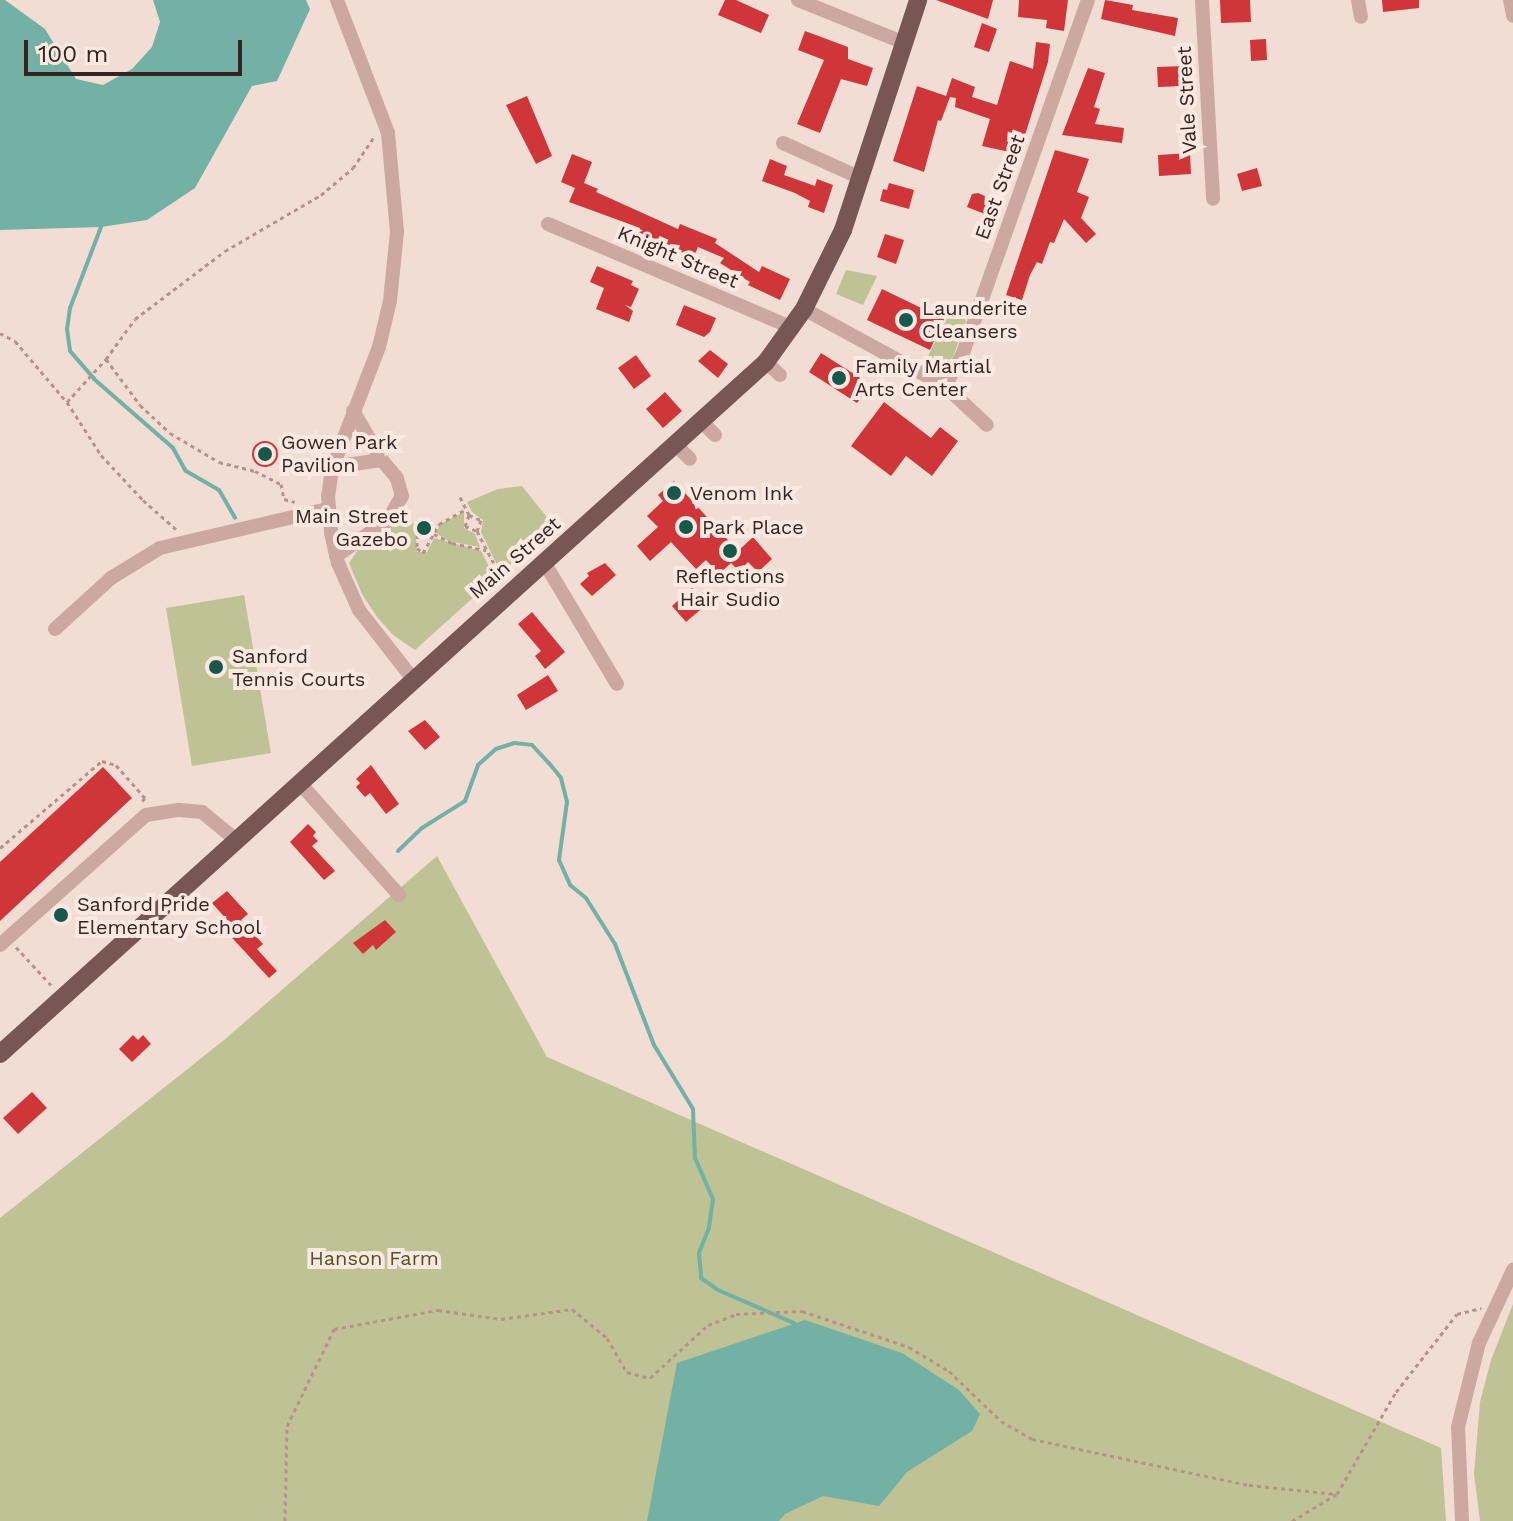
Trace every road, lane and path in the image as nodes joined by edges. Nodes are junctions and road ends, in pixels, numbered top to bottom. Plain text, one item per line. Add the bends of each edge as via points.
1 (337, 0) edge
2 (798, 0) edge
3 (918, 0) edge
4 (1088, 0) edge
5 (1202, 0) edge
6 (1358, 0) edge
7 (1510, 0) edge
8 (1513, 16) edge
9 (1361, 17) dead end
10 (905, 43) junction
11 (376, 134) dead end
12 (783, 143) dead end
13 (861, 178) junction
14 (1213, 199) dead end
15 (548, 224) dead end
16 (804, 309) junction
17 (793, 328) junction
18 (0, 333) edge
19 (106, 359) junction
20 (766, 362) junction
21 (780, 375) dead end
22 (945, 386) junction
23 (67, 402) junction
24 (353, 411) junction
25 (987, 425) dead end
26 (382, 460) junction
27 (332, 467) junction
28 (460, 497) dead end
29 (328, 509) junction
30 (466, 509) junction
31 (308, 514) junction
32 (469, 515) junction
33 (477, 531) junction
34 (434, 534) junction
35 (417, 535) dead end
36 (190, 541) junction
37 (486, 550) junction
38 (336, 556) junction
39 (544, 562) junction
40 (511, 590) junction
41 (55, 629) dead end
42 (413, 679) junction
43 (617, 684) dead end
44 (299, 782) junction
45 (134, 808) dead end
46 (235, 839) junction
47 (0, 848) edge
48 (399, 895) dead end
49 (4, 941) edge
50 (62, 997) junction
51 (0, 1054) edge
52 (1513, 1270) edge
53 (1497, 1304) junction
54 (1337, 1494) junction
55 (285, 1521) edge
56 (1292, 1521) edge
57 (1462, 1521) edge

1 - 24 street via 383,115 397,208 389,310
2 - 10 street
3 - 10 main road, Main Street
4 - 22 street, East Street via 963,353
5 - 14 street, Vale Street
6 - 9 street
7 - 8 street
10 - 13 main road, Main Street
11 - 19 path via 353,168 321,195 225,251 135,319
12 - 13 street
13 - 16 main road, Main Street via 839,240
15 - 17 street, Knight Street
16 - 17 main road, Main Street
16 - 22 street via 928,383
17 - 20 main road, Main Street
18 - 23 path via 15,341
19 - 23 path
19 - 31 path via 140,405 170,433 219,462 281,484 284,499 303,504
20 - 21 street
20 - 39 main road, Main Street via 709,429
22 - 25 street
23 - 36 path via 101,455
24 - 26 street
24 - 27 street
26 - 27 street
26 - 38 street via 401,485 401,502 388,520
27 - 29 street
28 - 30 path
29 - 31 street
29 - 38 street
30 - 32 path
30 - 34 path via 440,522
31 - 36 street
32 - 33 path via 465,526
32 - 33 path via 481,520
33 - 37 path
34 - 35 path via 422,553
34 - 37 path
36 - 41 street via 160,548 111,578
37 - 40 path
38 - 42 street via 359,610
39 - 40 main road, Main Street
39 - 43 street
40 - 42 main road, Main Street
42 - 44 main road, Main Street
44 - 46 main road, Main Street
44 - 48 street
45 - 47 path via 145,798 116,765 102,761
46 - 49 street via 202,812 146,815
46 - 50 main road, Main Street
49 - 50 path
50 - 51 main road, Main Street
52 - 53 street
53 - 54 path via 1457,1314 1396,1392
53 - 57 street via 1468,1376 1458,1427
54 - 55 path via 1249,1485 1032,1439 1001,1421 949,1371 909,1347 802,1311 736,1314 708,1325 650,1378 627,1372 607,1338 572,1309 501,1319 438,1310 334,1329 287,1426
54 - 56 path

